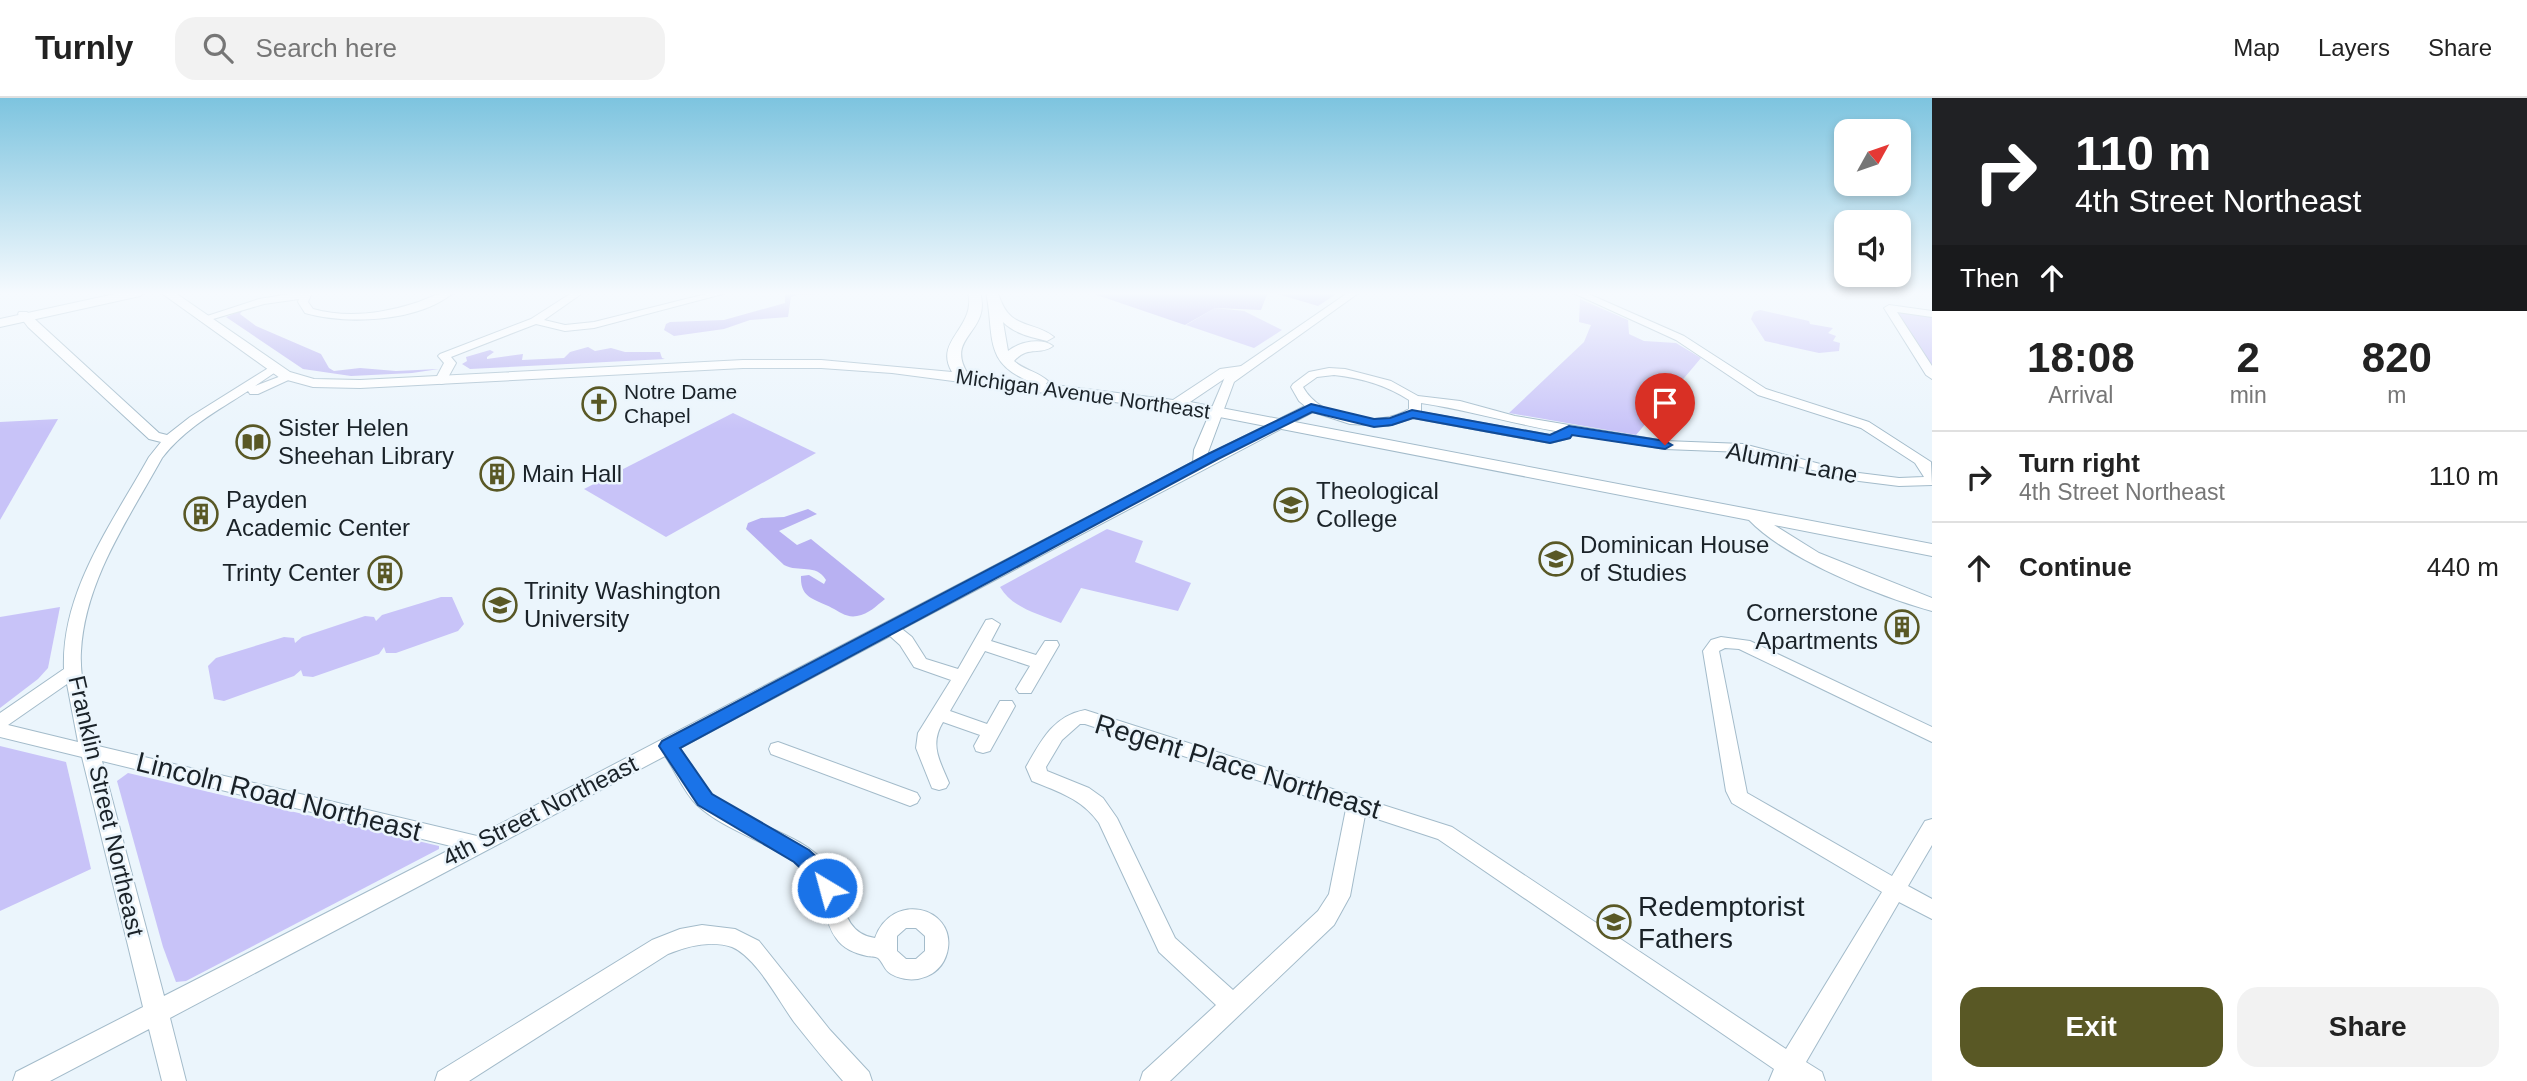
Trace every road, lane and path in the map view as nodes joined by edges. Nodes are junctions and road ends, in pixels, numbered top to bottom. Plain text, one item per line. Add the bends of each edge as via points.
1 (48, 338) edge
2 (230, 338) edge
3 (491, 338) edge
4 (961, 338) edge
5 (997, 338) edge
6 (1039, 338) edge
7 (1288, 338) edge
8 (1679, 338) edge
9 (1908, 338) edge
10 (952, 351) junction
11 (1006, 362) junction
12 (1244, 368) junction
13 (274, 369) junction
14 (892, 369) junction
15 (1932, 375) edge
16 (289, 377) junction
17 (962, 377) junction
18 (441, 380) junction
19 (1083, 393) junction
20 (1415, 400) junction
21 (1176, 405) junction
22 (216, 406) junction
23 (1311, 408) junction
24 (1215, 412) junction
25 (1412, 414) junction
26 (1278, 424) junction
27 (1569, 430) junction
28 (169, 440) junction
29 (1200, 464) junction
30 (1932, 480) edge
31 (1756, 517) junction
32 (1932, 550) edge
33 (1932, 605) edge
34 (992, 624) dead end
35 (891, 628) junction
36 (981, 644) junction
37 (1051, 645) dead end
38 (1041, 663) junction
39 (73, 671) junction
40 (962, 677) junction
41 (1025, 689) dead end
42 (1006, 706) dead end
43 (938, 714) junction
44 (0, 722) edge
45 (0, 730) edge
46 (1932, 735) edge
47 (668, 746) junction
48 (90, 750) junction
49 (778, 750) dead end
50 (939, 783) dead end
51 (910, 798) dead end
52 (1357, 804) junction
53 (1932, 827) edge
54 (477, 844) junction
55 (1895, 889) junction
56 (1932, 910) edge
57 (884, 949) dead end
58 (1233, 1005) junction
59 (157, 1012) junction
60 (1785, 1073) edge
61 (26, 1081) edge
62 (174, 1081) edge
63 (447, 1081) edge
64 (860, 1081) edge
65 (1152, 1081) edge
66 (1813, 1081) edge

1 - 28 street via 154,436
2 - 13 main road, Michigan Avenue Northeast
3 - 18 street via 444,356 450,363
4 - 10 main road
5 - 11 main road
6 - 11 main road via 1047,341 1022,347
7 - 12 street
8 - 30 street via 1762,392 1865,425 1920,460
9 - 15 street
10 - 14 main road via 930,363
10 - 17 main road
11 - 19 main road via 1030,377
12 - 21 main road via 1224,372
12 - 24 street via 1226,384
13 - 16 main road, Michigan Avenue Northeast
13 - 22 street, Franklin Street Northeast
14 - 17 main road, Michigan Avenue Northeast
14 - 18 main road, Michigan Avenue Northeast via 761,364
16 - 18 main road, Michigan Avenue Northeast via 344,385
16 - 22 street, Franklin Street Northeast
17 - 19 main road, Michigan Avenue Northeast
19 - 21 main road, Michigan Avenue Northeast
20 - 23 street via 1381,383 1326,372 1307,377 1297,387
20 - 25 street
20 - 27 street, Alumni Lane via 1460,405
21 - 24 main road, Michigan Avenue Northeast
22 - 28 street, Franklin Street Northeast
23 - 25 street via 1374,423
23 - 26 street, 4th Street Northeast
24 - 26 main road, Michigan Avenue Northeast
24 - 29 street
25 - 27 street, Alumni Lane via 1550,439
26 - 29 street, 4th Street Northeast
26 - 31 main road, Michigan Avenue Northeast
27 - 30 street, Alumni Lane via 1690,448 1743,449 1851,476 1899,482
28 - 39 street, Franklin Street Northeast via 93,571 78,614
29 - 35 street, 4th Street Northeast
31 - 32 main road, Michigan Avenue Northeast
31 - 33 main road via 1766,530 1805,553
34 - 36 street
35 - 40 street via 920,663
35 - 47 street, 4th Street Northeast
36 - 38 street
36 - 40 street
37 - 38 street
38 - 41 street
39 - 44 street
39 - 48 street, Franklin Street Northeast
40 - 43 street
42 - 43 street via 987,739
43 - 50 street via 925,748
45 - 48 street, Lincoln Road Northeast
46 - 55 street via 1744,645 1717,643 1711,651 1739,798
47 - 54 street, 4th Street Northeast
47 - 57 street via 705,800 818,869 825,877 834,912 853,943
48 - 54 street, Lincoln Road Northeast
48 - 59 street, Franklin Street Northeast
49 - 51 street
52 - 58 street via 1339,896 1326,918
52 - 58 street, Regent Place Northeast via 1085,717 1066,722 1036,767 1039,776 1096,803 1124,851 1167,945
52 - 60 street, Regent Place Northeast via 1445,832
53 - 55 street
54 - 59 street, 4th Street Northeast
55 - 56 street
55 - 60 street
58 - 65 street
59 - 61 street, 4th Street Northeast
59 - 62 street, Franklin Street Northeast
60 - 66 street, Regent Place Northeast
63 - 64 street via 660,947 703,935 727,937 752,950 832,1053

